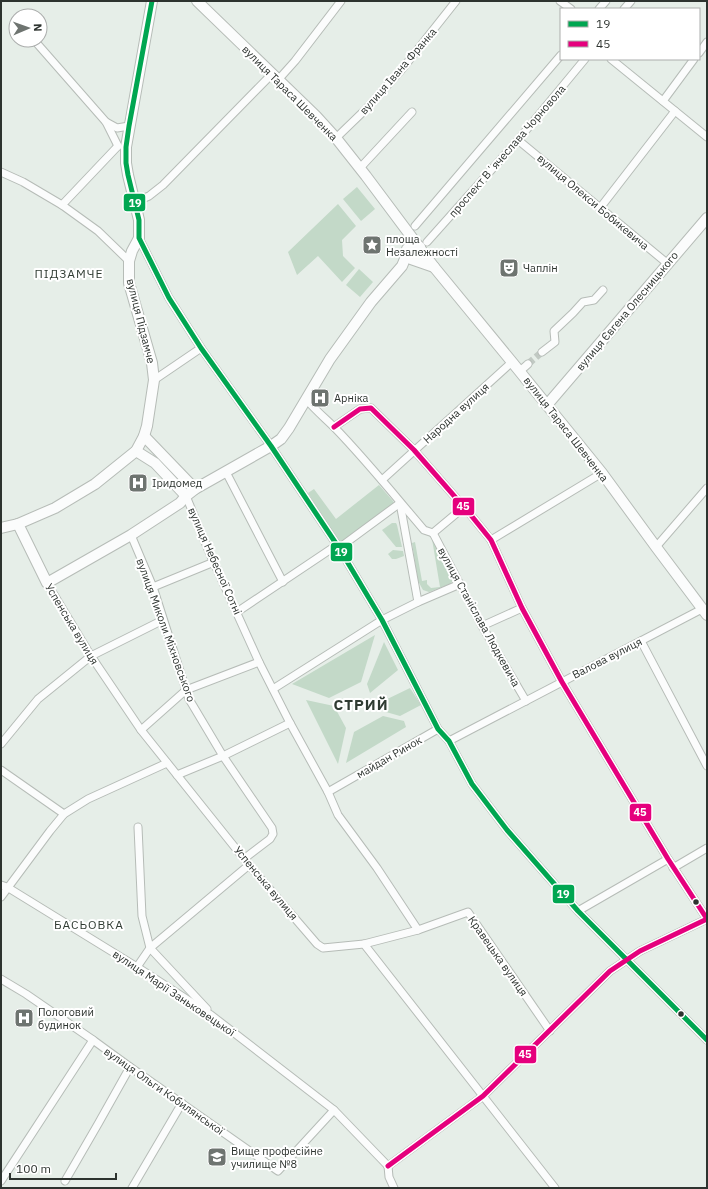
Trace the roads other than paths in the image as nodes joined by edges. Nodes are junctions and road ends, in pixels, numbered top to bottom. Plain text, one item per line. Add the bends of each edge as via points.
1 (152, 1) edge
2 (197, 1) edge
3 (341, 1) edge
4 (456, 1) edge
5 (560, 1) edge
6 (570, 8) edge
7 (707, 42) edge
8 (41, 48) edge
9 (700, 52) edge
10 (560, 56) edge
11 (584, 60) edge
12 (612, 60) edge
13 (693, 60) edge
14 (275, 77) junction
15 (663, 101) junction
16 (412, 112) dead end
17 (675, 112) junction
18 (106, 122) junction
19 (129, 126) junction
20 (707, 137) edge
21 (336, 138) junction
22 (518, 140) junction
23 (122, 146) junction
24 (360, 168) junction
25 (1, 172) edge
26 (135, 202) junction
27 (62, 205) junction
28 (600, 208) junction
29 (707, 218) edge
30 (415, 226) dead end
31 (404, 227) junction
32 (139, 238) junction
33 (423, 245) junction
34 (411, 256) junction
35 (129, 261) junction
36 (668, 264) junction
37 (434, 267) junction
38 (603, 290) dead end
39 (201, 348) junction
40 (542, 352) tunnel mouth
41 (512, 362) junction
42 (528, 364) tunnel mouth
43 (520, 371) junction
44 (154, 380) junction
45 (306, 399) junction
46 (547, 405) junction
47 (334, 428) junction
48 (144, 436) junction
49 (271, 446) junction
50 (414, 450) junction
51 (136, 451) junction
52 (226, 472) junction
53 (602, 473) junction
54 (382, 480) junction
55 (707, 488) edge
56 (195, 489) junction
57 (186, 496) junction
58 (400, 502) junction
59 (464, 507) junction
60 (18, 524) junction
61 (1, 528) edge
62 (433, 533) junction
63 (131, 534) junction
64 (491, 540) junction
65 (338, 547) junction
66 (656, 547) junction
67 (214, 562) junction
68 (283, 582) junction
69 (48, 583) junction
70 (460, 584) junction
71 (153, 587) junction
72 (418, 602) junction
73 (522, 608) junction
74 (237, 612) junction
75 (704, 612) edge
76 (163, 620) junction
77 (382, 620) junction
78 (482, 626) junction
79 (641, 641) junction
80 (91, 656) junction
81 (259, 662) junction
82 (562, 682) junction
83 (272, 688) junction
84 (186, 690) junction
85 (526, 701) junction
86 (290, 723) junction
87 (438, 729) junction
88 (141, 730) junction
89 (449, 741) junction
90 (1, 744) edge
91 (224, 756) junction
92 (167, 763) junction
93 (707, 766) edge
94 (1, 770) edge
95 (177, 775) junction
96 (328, 792) junction
97 (64, 814) junction
98 (138, 827) dead end
99 (707, 848) edge
100 (668, 859) junction
101 (247, 862) junction
102 (673, 868) junction
103 (4, 886) edge
104 (1, 896) edge
105 (578, 911) junction
106 (707, 919) edge
107 (418, 930) junction
108 (364, 944) junction
109 (150, 948) junction
110 (627, 959) junction
111 (136, 967) junction
112 (1, 979) edge
113 (217, 1020) junction
114 (550, 1031) junction
115 (93, 1040) junction
116 (707, 1040) edge
117 (130, 1068) junction
118 (483, 1096) junction
119 (182, 1103) junction
120 (334, 1110) junction
121 (388, 1166) junction
122 (65, 1180) dead end
123 (1, 1181) edge
124 (132, 1188) edge
125 (394, 1188) edge
126 (555, 1188) edge

1 - 19 main road
2 - 14 main road, вулиця Тараса Шевченка
3 - 14 street via 295,61
4 - 21 street, вулиця Івана Франка via 403,68
5 - 6 street
7 - 9 street
8 - 18 street
10 - 30 street, проспект Вʼячеслава Чорновола
11 - 22 street, проспект Вʼячеслава Чорновола
12 - 15 street
13 - 15 street
14 - 21 main road, вулиця Тараса Шевченка
14 - 26 street via 163,185 149,196
15 - 17 street
16 - 24 street
17 - 20 street
17 - 28 street
18 - 19 street via 117,128
18 - 23 street
19 - 23 main road
21 - 24 main road, вулиця Тараса Шевченка
22 - 28 street, вулиця Олекси Бобикевича
22 - 33 street, проспект Вʼячеслава Чорновола
23 - 26 main road
23 - 27 street
24 - 31 main road, вулиця Тараса Шевченка
25 - 27 street
26 - 32 main road
27 - 35 street via 98,231
28 - 36 street, вулиця Олекси Бобикевича
29 - 36 main road, вулиця Євгена Олесницького
31 - 33 main road, вулиця Тараса Шевченка
31 - 34 main road
32 - 35 main road, вулиця Підзамче
32 - 39 street via 169,298
33 - 34 main road via 410,247
33 - 37 main road, вулиця Тараса Шевченка
34 - 37 main road
34 - 45 main road via 371,302 330,359
35 - 44 main road, вулиця Підзамче via 129,283 152,363
36 - 46 main road, вулиця Євгена Олесницького
37 - 41 main road, вулиця Тараса Шевченка
38 - 40 street via 594,300 583,302 554,332 555,342
39 - 44 street
39 - 49 street
41 - 43 main road, вулиця Тараса Шевченка
41 - 50 street, Народна вулиця
42 - 43 street
43 - 46 main road, вулиця Тараса Шевченка
44 - 48 main road, вулиця Підзамче
45 - 47 street
45 - 49 main road via 281,440
46 - 53 main road, вулиця Тараса Шевченка
47 - 50 street via 360,409 371,408
47 - 54 street
48 - 51 main road, вулиця Підзамче
48 - 56 main road, вулиця Небесної Сотні
49 - 52 main road
49 - 65 street
50 - 54 street, Народна вулиця
50 - 59 street
51 - 57 main road, вулиця Небесної Сотні via 155,463
51 - 60 main road via 73,498
52 - 56 main road
52 - 68 street
53 - 64 street
53 - 66 main road, вулиця Тараса Шевченка
54 - 58 street
55 - 66 street
56 - 57 main road
57 - 63 main road via 180,503
57 - 67 street, вулиця Небесної Сотні
58 - 62 street via 424,530
58 - 65 street
58 - 72 street
59 - 62 street
59 - 64 street
60 - 61 main road
60 - 69 main road, Успенська вулиця
62 - 70 street, вулиця Станіслава Людкевича
63 - 69 main road
63 - 71 street, вулиця Миколи Міхновського
64 - 73 street
65 - 68 street
65 - 77 street
66 - 75 main road, вулиця Тараса Шевченка
67 - 71 street
67 - 74 street, вулиця Небесної Сотні
68 - 74 street
69 - 80 street, Успенська вулиця
70 - 72 street
70 - 78 street, вулиця Станіслава Людкевича
71 - 76 street, вулиця Миколи Міхновського
72 - 77 street
73 - 78 street
73 - 82 street
74 - 81 street, вулиця Небесної Сотні
75 - 79 street, Валова вулиця
76 - 80 street
76 - 84 street, вулиця Миколи Міхновського
77 - 83 street
77 - 87 street
78 - 85 street, вулиця Станіслава Людкевича
79 - 82 street, Валова вулиця
79 - 93 street
80 - 88 street, Успенська вулиця
80 - 90 street via 38,699
81 - 83 street, вулиця Небесної Сотні
81 - 84 street
82 - 85 street, Валова вулиця
82 - 100 street
83 - 86 street
84 - 88 street
84 - 91 street, вулиця Миколи Міхновського
85 - 89 street, Валова вулиця
86 - 91 street
86 - 96 street
87 - 89 street
87 - 96 street, майдан Ринок
88 - 92 street, Успенська вулиця
89 - 105 street via 472,784
91 - 95 street
91 - 101 street, вулиця Миколи Міхновського via 272,828 270,839
92 - 95 street, Успенська вулиця
92 - 97 street via 88,798
94 - 97 street
95 - 101 street, Успенська вулиця
96 - 107 street via 338,815
97 - 103 street
98 - 109 street via 142,916
99 - 102 street
100 - 102 street
100 - 105 street
101 - 108 street, Успенська вулиця via 317,944 323,948
101 - 109 street, вулиця Миколи Міхновського
102 - 106 street
103 - 104 street
103 - 111 street, вулиця Марії Заньковецької
105 - 110 street
106 - 110 street
107 - 108 street, Кравецька вулиця
107 - 114 street, Кравецька вулиця via 468,912
108 - 118 street
109 - 111 street, вулиця Миколи Міхновського
109 - 113 street
110 - 114 street via 610,971
110 - 116 street
111 - 113 street, вулиця Марії Заньковецької
112 - 115 street, вулиця Ольги Кобилянської
113 - 120 street, вулиця Марії Заньковецької
114 - 118 street
115 - 117 street, вулиця Ольги Кобилянської
115 - 123 street
117 - 119 street, вулиця Ольги Кобилянської
117 - 122 street
118 - 121 street
118 - 126 street
119 - 120 street, вулиця Ольги Кобилянської via 278,1171
119 - 124 street
120 - 121 street, вулиця Марії Заньковецької
121 - 125 street

